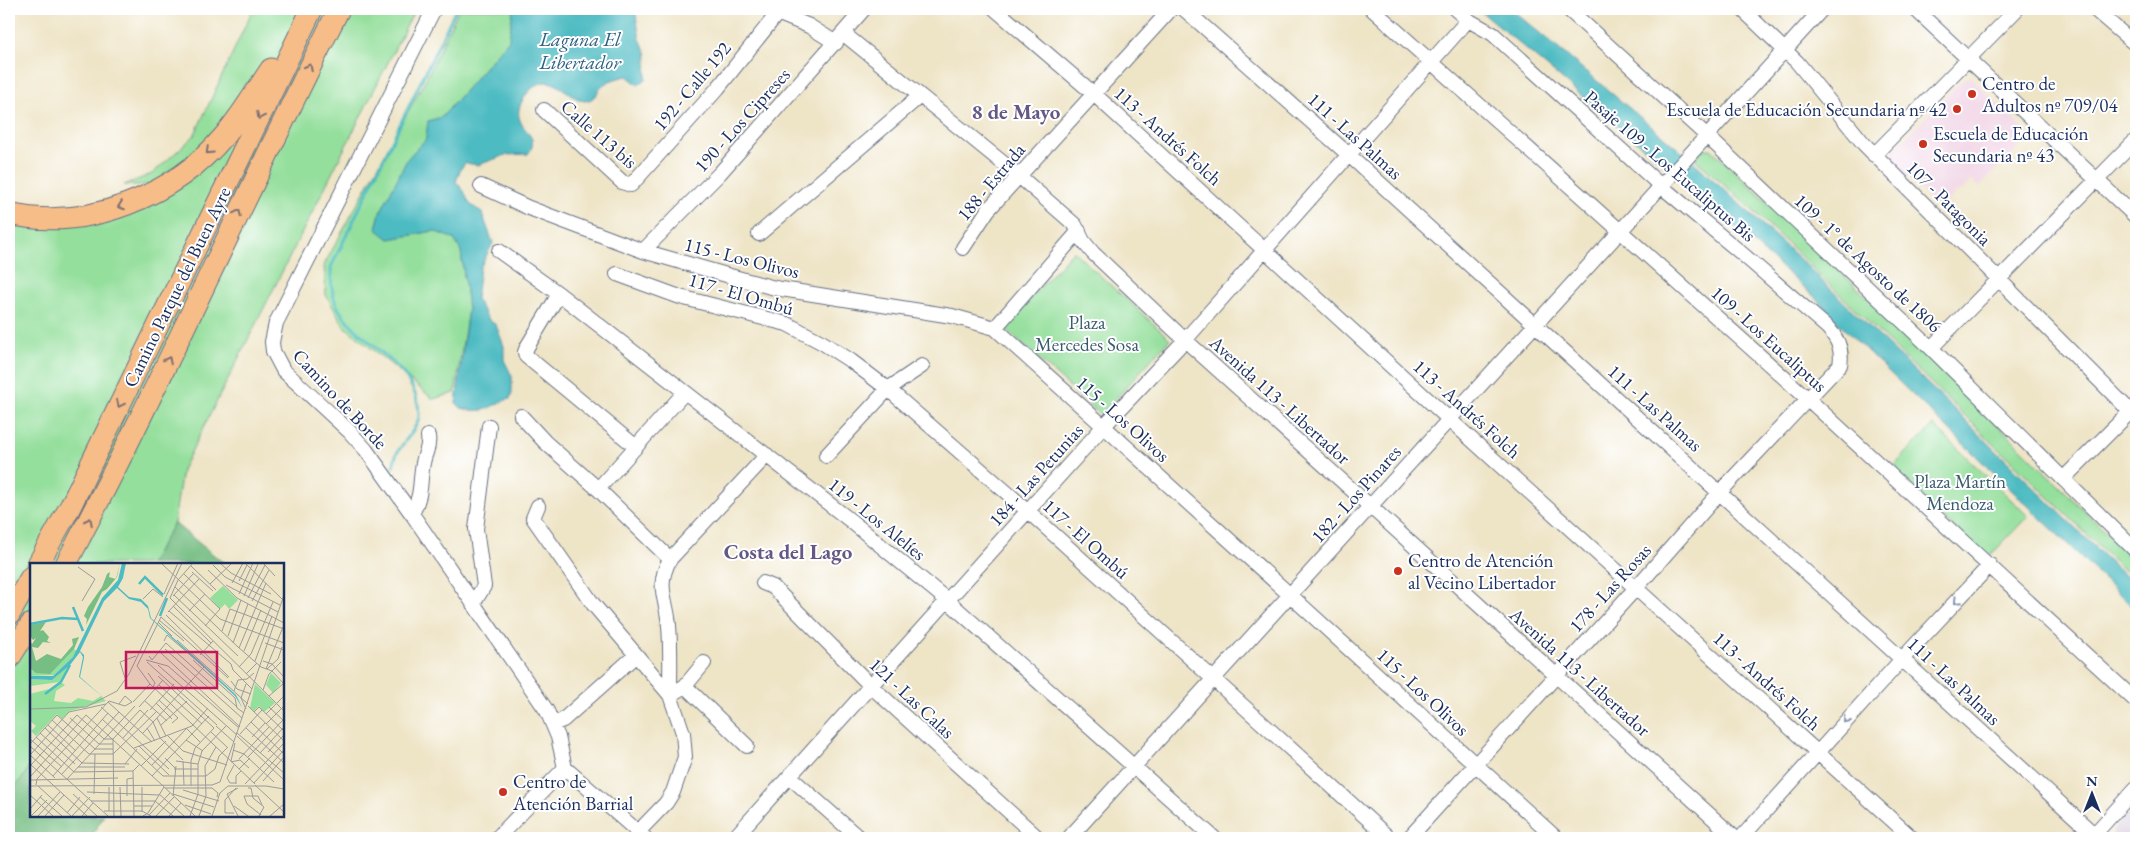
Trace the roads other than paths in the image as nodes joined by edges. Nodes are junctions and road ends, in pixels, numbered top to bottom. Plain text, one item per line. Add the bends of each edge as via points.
1 (339, 9) edge
2 (434, 9) edge
3 (864, 9) edge
4 (995, 9) edge
5 (1171, 9) edge
6 (1184, 9) edge
7 (1372, 9) edge
8 (1455, 9) edge
9 (1568, 9) edge
10 (1742, 9) edge
11 (1822, 9) edge
12 (1915, 9) edge
13 (2018, 9) edge
14 (2094, 9) edge
15 (311, 11) edge
16 (779, 11) edge
17 (1468, 20) junction
18 (840, 38) junction
19 (2136, 45) edge
20 (1786, 49) junction
21 (1970, 59) junction
22 (1432, 62) junction
23 (1094, 94) junction
24 (920, 96) junction
25 (544, 110) dead end
26 (1707, 136) junction
27 (2136, 140) edge
28 (1349, 155) junction
29 (1874, 155) junction
30 (1019, 176) junction
31 (2097, 180) junction
32 (630, 185) joint
33 (482, 186) dead end
34 (1661, 186) junction
35 (9, 214) edge
36 (2136, 217) edge
37 (1079, 231) junction
38 (1621, 231) junction
39 (759, 234) dead end
40 (963, 248) dead end
41 (1265, 250) junction
42 (499, 251) dead end
43 (643, 251) junction
44 (617, 274) dead end
45 (1998, 279) junction
46 (559, 294) junction
47 (1535, 325) junction
48 (995, 328) junction
49 (1185, 340) junction
50 (1931, 348) junction
51 (1840, 365) joint
52 (922, 366) dead end
53 (888, 389) junction
54 (685, 392) junction
55 (1808, 399) junction
56 (2134, 412) edge
57 (521, 416) dead end
58 (1450, 420) junction
59 (489, 426) dead end
60 (1103, 426) junction
61 (428, 436) dead end
62 (636, 447) junction
63 (767, 455) junction
64 (826, 456) dead end
65 (2063, 479) junction
66 (598, 489) junction
67 (1720, 492) junction
68 (538, 506) dead end
69 (1371, 507) junction
70 (1029, 512) junction
71 (412, 514) junction
72 (2136, 551) edge
73 (670, 559) junction
74 (39, 563) edge
75 (67, 563) edge
76 (1990, 565) junction
77 (30, 579) edge
78 (763, 584) dead end
79 (1636, 588) junction
80 (1290, 595) junction
81 (948, 601) junction
82 (473, 604) junction
83 (9, 615) edge
84 (30, 626) edge
85 (636, 655) junction
86 (1902, 658) junction
87 (9, 659) edge
88 (704, 663) dead end
89 (1556, 676) junction
90 (1213, 678) junction
91 (686, 686) junction
92 (872, 687) junction
93 (670, 696) junction
94 (2136, 701) edge
95 (553, 724) junction
96 (747, 746) dead end
97 (1818, 751) junction
98 (1475, 765) junction
99 (1134, 767) junction
100 (565, 768) junction
101 (790, 777) junction
102 (2136, 788) edge
103 (642, 835) edge
104 (2094, 837) edge
105 (497, 838) edge
106 (734, 838) edge
107 (859, 838) edge
108 (1038, 838) edge
109 (1069, 838) edge
110 (1214, 838) edge
111 (1389, 838) edge
112 (1409, 838) edge
113 (1556, 838) edge
114 (1735, 838) edge
115 (1741, 838) edge
116 (1912, 838) edge

75 -> 1 highway, Camino Parque del Buen Ayre via 119,462
2 - 71 street, Camino de Borde via 276,324 272,342 283,370 357,439
3 - 18 street, 190 - Los Cipreses
4 - 23 street, 113 - Andrés Folch
5 - 23 street, 188 - Estrada
6 - 28 street, 111 - Las Palmas
7 - 22 street, 109 - Los Eucaliptus
8 - 17 street, Pasaje 109 - Los Eucaliptus Bis
9 - 26 street, 109 - 1° de Agosto de 1806
10 - 20 street, 107 - Patagonia
11 - 20 street, 182 - Los Pinares
12 - 21 street
13 - 21 street
14 - 19 street
15 -> 35 highway via 224,136 181,175 138,199 97,214 56,220
15 -> 74 highway, Camino Parque del Buen Ayre via 75,496
16 - 18 street, Avenida 113 - Libertador
16 - 32 street, 192 - Calle 192 via 718,88
17 - 22 street, 184 - Las Petunias
17 - 34 street, Pasaje 109 - Los Eucaliptus Bis via 1493,34
18 - 24 street, Avenida 113 - Libertador
18 - 43 street, 190 - Los Cipreses via 720,174
20 - 26 street, 182 - Los Pinares
20 - 29 street, 107 - Patagonia
21 - 29 street
21 - 31 street
22 - 28 street, 184 - Las Petunias
22 - 38 street, 109 - Los Eucaliptus
23 - 30 street, 188 - Estrada
23 - 41 street, 113 - Andrés Folch
24 - 30 street, Avenida 113 - Libertador
24 - 39 street
25 - 32 street, Calle 113 bis via 622,182
26 - 34 street, 182 - Los Pinares
26 - 50 street, 109 - 1° de Agosto de 1806
27 - 31 street
28 - 41 street, 184 - Las Petunias
28 - 47 street, 111 - Las Palmas
29 - 45 street, 107 - Patagonia
30 - 37 street, Avenida 113 - Libertador
30 - 40 street, 188 - Estrada via 988,210
31 - 36 street
31 - 45 street
33 - 43 street, 115 - Los Olivos via 529,208
34 - 38 street, 182 - Los Pinares
34 - 51 street, Pasaje 109 - Los Eucaliptus Bis via 1828,328 1840,348
37 - 48 street
37 - 49 street, Avenida 113 - Libertador via 1086,246
38 - 47 street, 182 - Los Pinares
38 - 55 street, 109 - Los Eucaliptus
41 - 49 street, 184 - Las Petunias
41 - 58 street, 113 - Andrés Folch
42 - 46 street, 119 - Los Alelíes
43 - 48 street, 115 - Los Olivos via 775,288 952,316
44 - 53 street, 117 - El Ombú via 680,297 787,324 824,342
45 - 50 street
45 - 56 street, 107 - Patagonia
46 - 54 street, 119 - Los Alelíes
46 - 62 street via 524,352 526,356
47 - 58 street, 182 - Los Pinares
47 - 67 street, 111 - Las Palmas
48 - 60 street, 115 - Los Olivos
49 - 60 street, 184 - Las Petunias
49 - 69 street, Avenida 113 - Libertador
50 - 65 street, 109 - 1° de Agosto de 1806
51 - 55 street, 178 - Las Rosas
52 - 53 street
53 - 64 street
53 - 70 street, 117 - El Ombú
54 - 62 street
54 - 63 street, 119 - Los Alelíes
55 - 67 street, 178 - Las Rosas
55 - 76 street, 109 - Los Eucaliptus
56 - 65 street
57 - 66 street
58 - 69 street, 182 - Los Pinares
58 - 79 street, 113 - Andrés Folch
59 - 82 street via 476,529 484,586
60 - 70 street, 184 - Las Petunias
60 - 80 street, 115 - Los Olivos
61 - 71 street via 422,489
62 - 66 street
63 - 73 street
63 - 81 street, 119 - Los Alelíes
65 - 72 street, 109 - 1° de Agosto de 1806
66 - 73 street
67 - 79 street, 178 - Las Rosas
67 - 86 street, 111 - Las Palmas
68 - 85 street via 533,518 593,604
69 - 80 street, 182 - Los Pinares
69 - 89 street, Avenida 113 - Libertador
70 - 81 street, 184 - Las Petunias
70 - 90 street, 117 - El Ombú
71 - 82 street, Camino de Borde
73 - 93 street via 663,572 662,591 669,625
76 -> 86 street
76 - 94 street, 109 - Los Eucaliptus
77 - 83 highway
78 - 92 street, 121 - Las Calas via 772,587
79 - 89 street, 178 - Las Rosas
79 - 97 street, 113 - Andrés Folch
80 - 90 street, 182 - Los Pinares
80 - 98 street, 115 - Los Olivos
81 - 92 street, 184 - Las Petunias
81 - 99 street, 119 - Los Alelíes
82 - 95 street, Camino de Borde
84 - 87 highway
85 - 93 street
85 - 95 street via 563,720
86 -> 97 street
86 - 104 street, 111 - Las Palmas
88 - 91 street
89 - 98 street, 178 - Las Rosas
89 - 114 street, Avenida 113 - Libertador
90 - 99 street, 182 - Los Pinares
90 - 111 street, 117 - El Ombú
91 - 93 street
91 - 96 street
92 - 101 street, 184 - Las Petunias
92 - 108 street, 121 - Las Calas
93 - 103 street via 683,733 685,757 673,792
95 - 100 street, Camino de Borde
97 - 115 street
97 - 116 street, 113 - Andrés Folch
98 - 112 street, 178 - Las Rosas
98 - 113 street, 115 - Los Olivos
99 - 109 street, 182 - Los Pinares
99 - 110 street, 119 - Los Alelíes
100 - 103 street
100 - 105 street
101 - 106 street, 184 - Las Petunias
101 - 107 street
102 - 104 street

